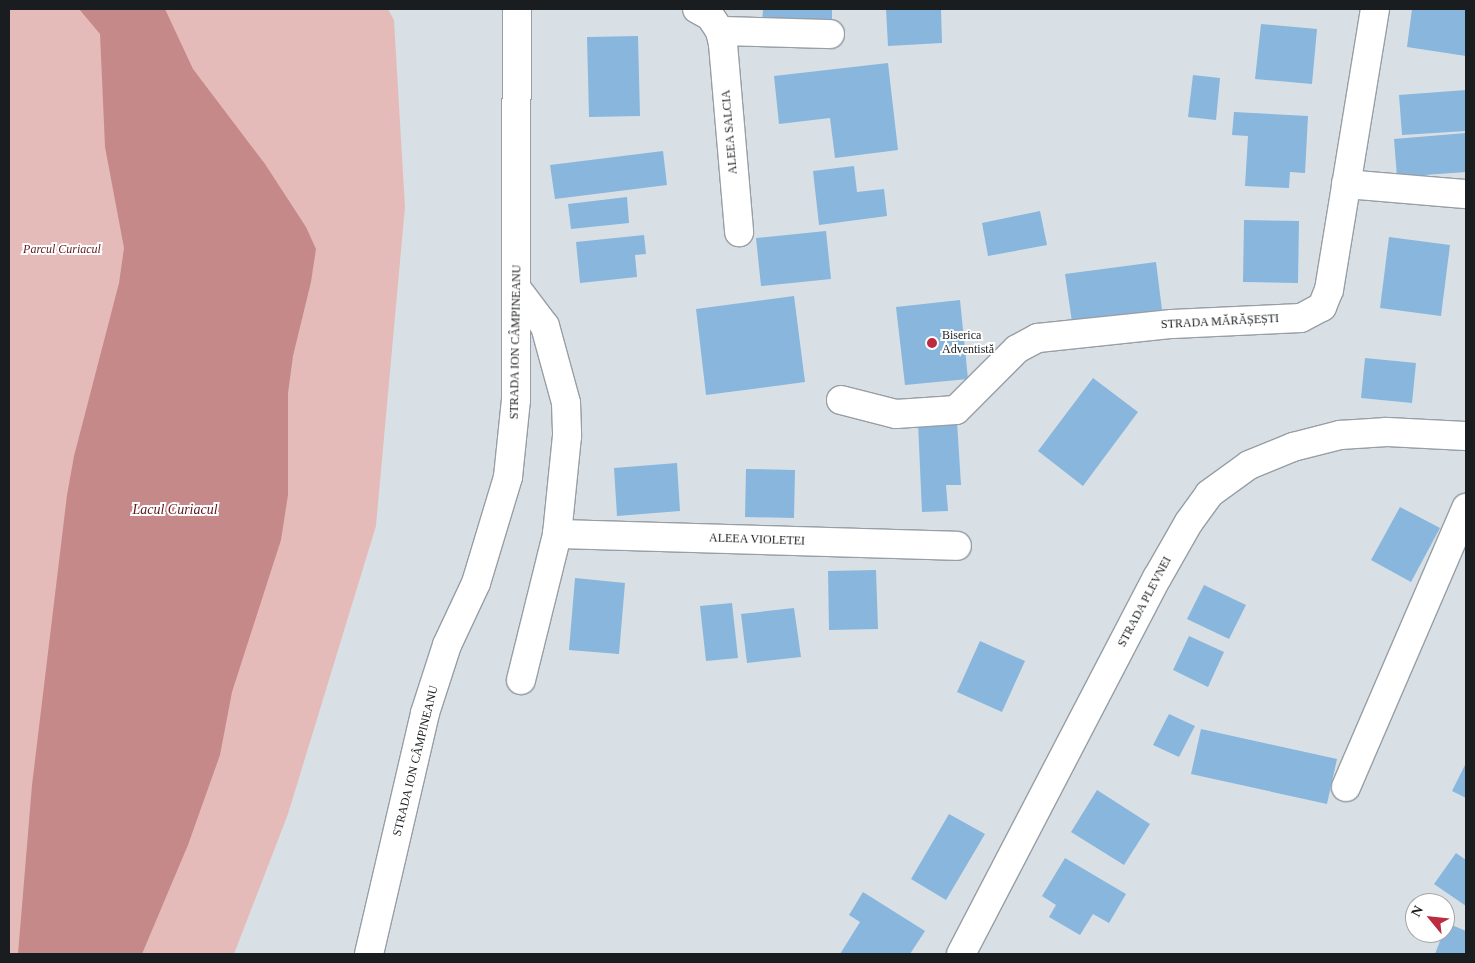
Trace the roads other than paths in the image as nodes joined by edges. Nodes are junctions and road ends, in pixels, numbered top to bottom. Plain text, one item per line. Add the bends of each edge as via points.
1 (517, 9) edge
2 (697, 9) edge
3 (1375, 9) edge
4 (720, 32) junction
5 (830, 34) dead end
6 (1346, 184) junction
7 (1466, 194) edge
8 (739, 232) dead end
9 (517, 289) junction
10 (842, 400) dead end
11 (1466, 436) edge
12 (1466, 508) edge
13 (557, 534) junction
14 (958, 546) dead end
15 (521, 680) dead end
16 (1346, 787) dead end
17 (369, 954) edge
18 (961, 954) edge

1 - 9 street, STRADA ION CÂMPINEANU
2 - 4 street via 710,16
3 - 6 street, STRADA MĂRĂȘEȘTI
4 - 5 street
4 - 8 street, ALEEA SALCIA
6 - 7 street
6 - 10 street, STRADA MĂRĂȘEȘTI via 1329,290 1322,307 1311,315 1093,330 1038,338 1017,349 956,410 896,414
9 - 13 street via 545,326 566,403 567,436
9 - 17 street, STRADA ION CÂMPINEANU via 516,400 508,477 476,583 447,644 425,713
11 - 18 street, STRADA PLEVNEI via 1387,432 1340,436 1293,447 1249,465 1210,494 1188,522 1157,578
12 - 16 street
13 - 14 street, ALEEA VIOLETEI
13 - 15 street

